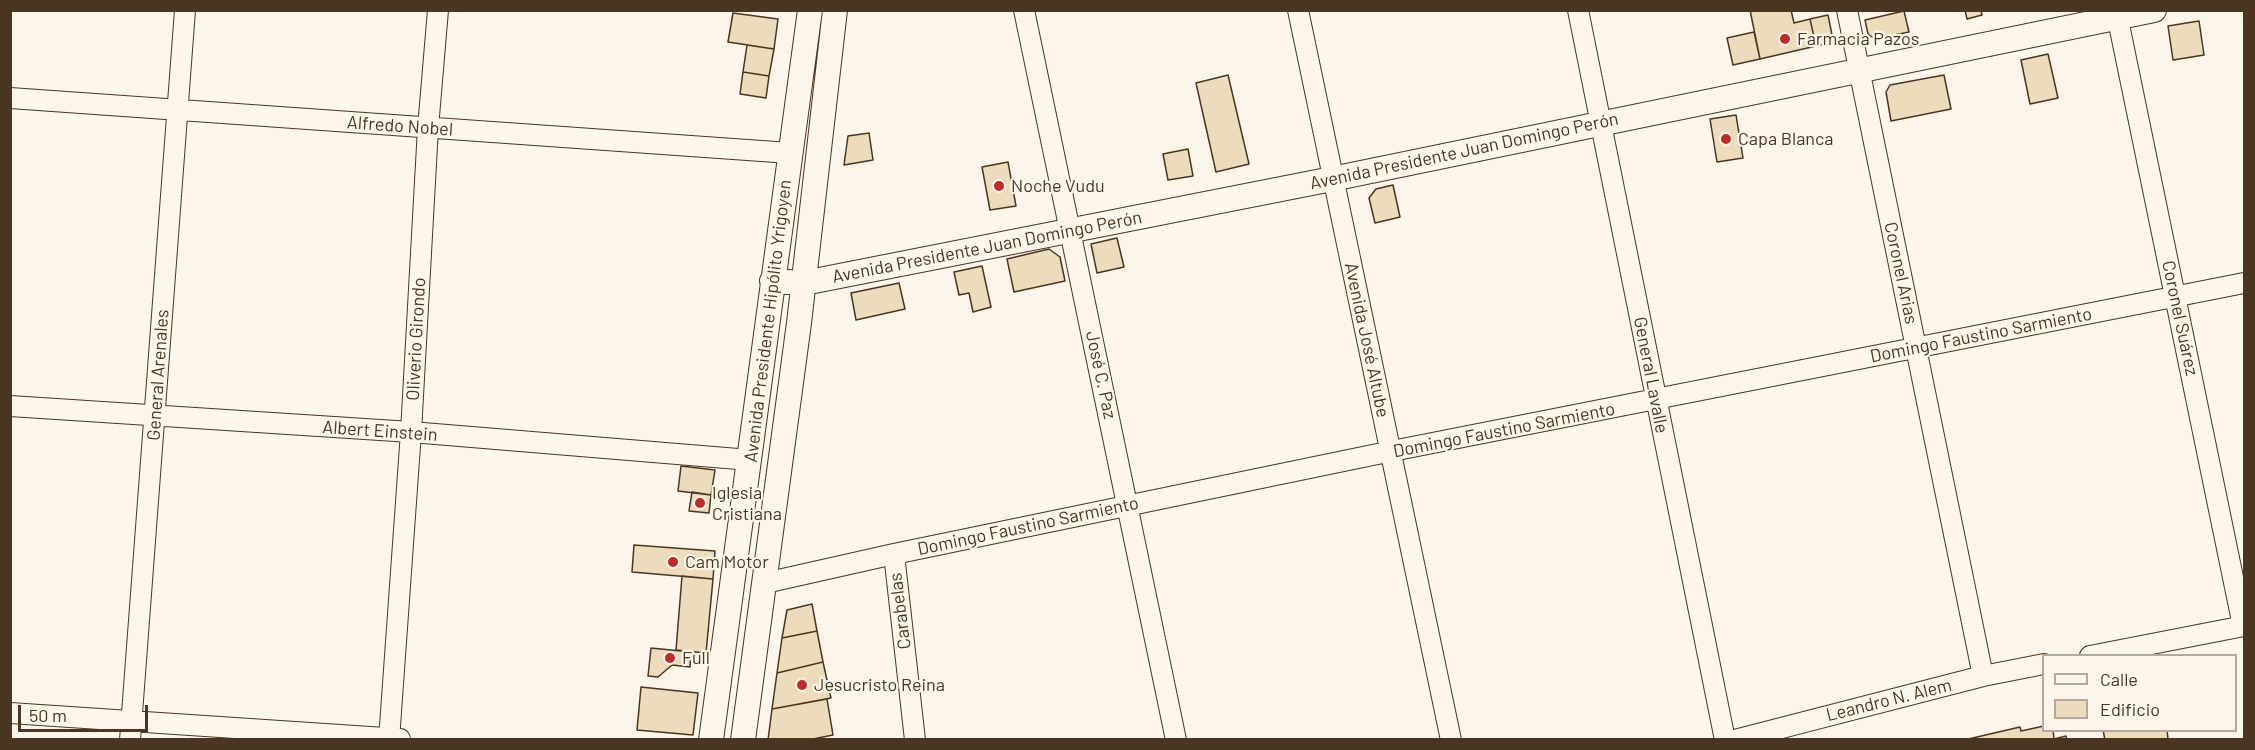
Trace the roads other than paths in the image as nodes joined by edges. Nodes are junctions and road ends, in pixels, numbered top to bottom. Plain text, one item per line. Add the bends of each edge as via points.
1 (185, 10) edge
2 (438, 10) edge
3 (810, 10) edge
4 (835, 10) edge
5 (1024, 10) edge
6 (1298, 10) edge
7 (1578, 10) edge
8 (1847, 10) edge
9 (2154, 10) edge
10 (2117, 14) edge
11 (1860, 70) junction
12 (10, 98) edge
13 (178, 109) junction
14 (1600, 122) junction
15 (428, 128) junction
16 (790, 153) junction
17 (1332, 179) junction
18 (1069, 231) junction
19 (772, 281) junction
20 (804, 283) junction
21 (2244, 283) edge
22 (2176, 298) junction
23 (1917, 347) junction
24 (1656, 400) junction
25 (10, 406) edge
26 (155, 417) junction
27 (411, 432) junction
28 (1392, 451) junction
29 (750, 460) junction
30 (1129, 504) junction
31 (894, 554) junction
32 (765, 583) junction
33 (2244, 626) edge
34 (2100, 654) edge
35 (2042, 664) edge
36 (1983, 676) junction
37 (10, 713) edge
38 (131, 731) edge
39 (389, 739) edge
40 (400, 740) edge
41 (711, 740) edge
42 (743, 740) edge
43 (915, 740) edge
44 (1176, 740) edge
45 (1451, 740) edge
46 (1725, 740) edge
47 (1735, 740) edge

1 - 13 street, General Arenales
2 - 15 street, Oliverio Girondo
3 - 16 main road, Avenida Presidente Hipólito Yrigoyen
4 - 20 main road, Avenida Presidente Hipólito Yrigoyen
5 - 18 street, José C. Paz
6 - 17 street, Avenida José Altube
7 - 14 street, General Lavalle
8 - 11 street, Coronel Arias
9 - 10 main road, Avenida Presidente Juan Domingo Perón
10 - 11 main road, Avenida Presidente Juan Domingo Perón
10 - 22 street, Coronel Suárez
11 - 14 main road, Avenida Presidente Juan Domingo Perón
11 - 23 street, Coronel Arias
12 - 13 street, Alfredo Nobel
13 - 15 street, Alfredo Nobel
13 - 26 street, General Arenales
14 - 17 main road, Avenida Presidente Juan Domingo Perón
14 - 24 street, General Lavalle
15 - 16 street, Alfredo Nobel
15 - 27 street, Oliverio Girondo
16 - 19 main road, Avenida Presidente Hipólito Yrigoyen
17 - 18 main road, Avenida Presidente Juan Domingo Perón
17 - 28 street, Avenida José Altube
18 - 20 main road, Avenida Presidente Juan Domingo Perón
18 - 30 street, José C. Paz
19 - 20 main road, Avenida Presidente Juan Domingo Perón
19 - 29 main road, Avenida Presidente Hipólito Yrigoyen
20 - 32 main road, Avenida Presidente Hipólito Yrigoyen
21 - 22 street, Domingo Faustino Sarmiento
22 - 23 street, Domingo Faustino Sarmiento
22 - 33 street, Coronel Suárez
23 - 24 street, Domingo Faustino Sarmiento
23 - 36 street, Coronel Arias
24 - 28 street, Domingo Faustino Sarmiento
24 - 46 street, General Lavalle
25 - 26 street, Albert Einstein
26 - 27 street, Albert Einstein
26 - 38 street, General Arenales
27 - 29 street, Albert Einstein
27 - 39 street, Oliverio Girondo
28 - 30 street, Domingo Faustino Sarmiento
28 - 45 street, Avenida José Altube
29 - 41 main road, Avenida Presidente Hipólito Yrigoyen
30 - 31 street, Domingo Faustino Sarmiento
30 - 44 street, José C. Paz
31 - 32 street, Domingo Faustino Sarmiento
31 - 43 street, Carabelas
32 - 42 main road, Avenida Presidente Hipólito Yrigoyen
33 - 34 street
35 - 36 street, Leandro N. Alem
36 - 47 street, Leandro N. Alem
37 - 38 street
38 - 39 street
39 - 40 street

